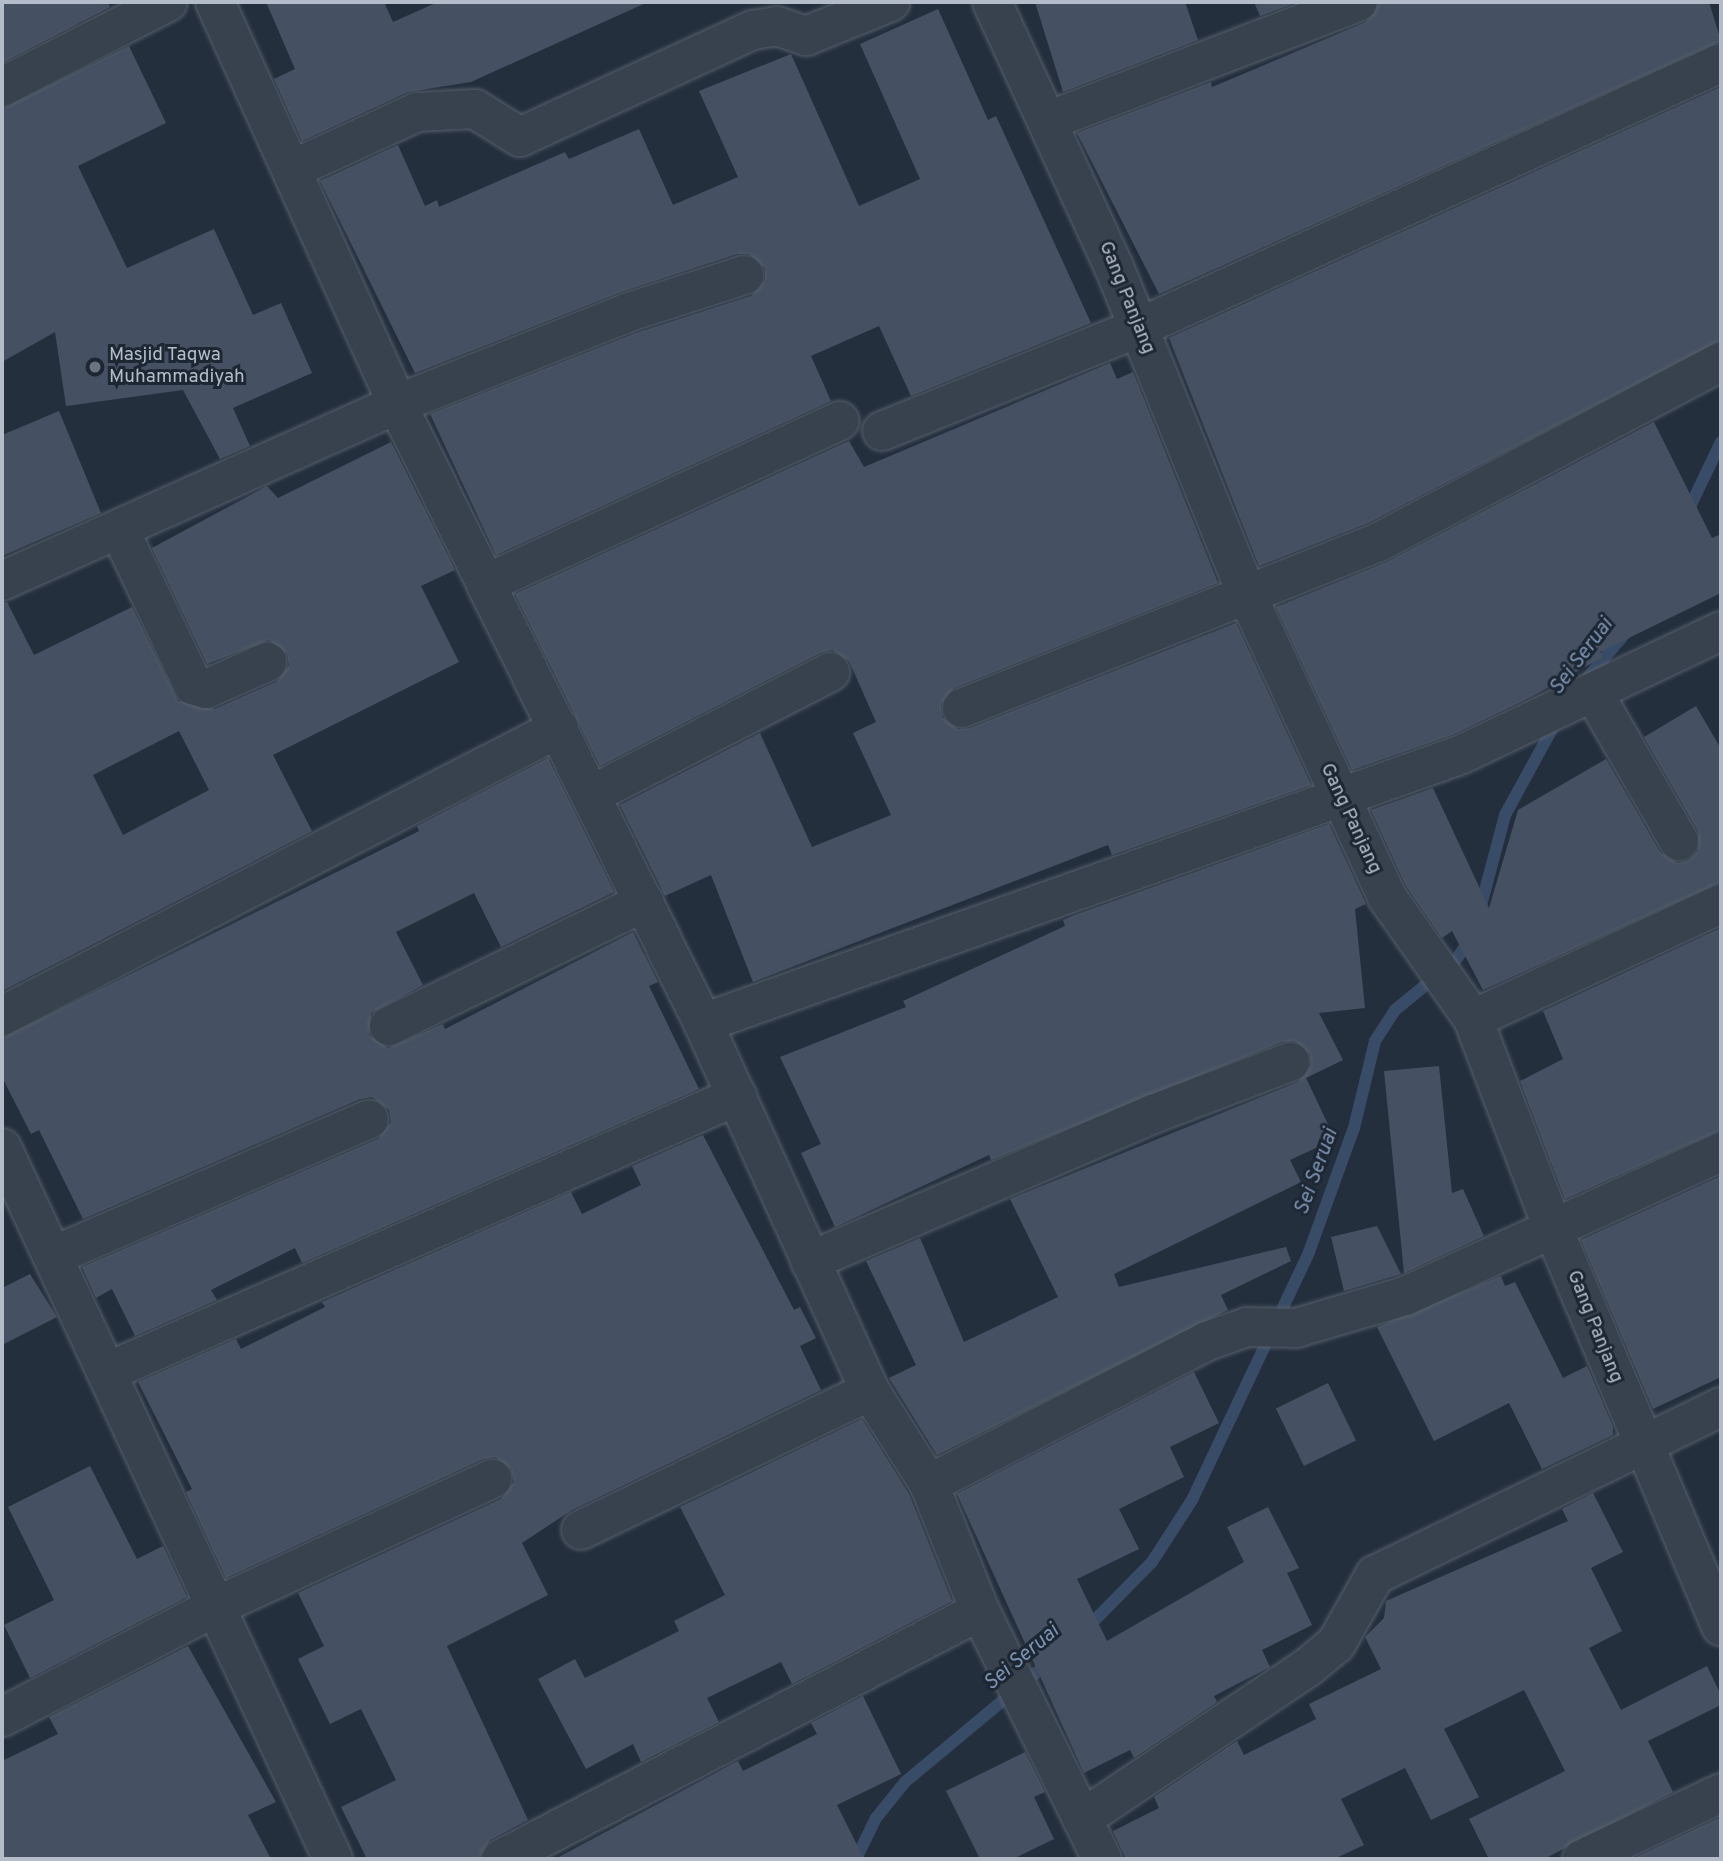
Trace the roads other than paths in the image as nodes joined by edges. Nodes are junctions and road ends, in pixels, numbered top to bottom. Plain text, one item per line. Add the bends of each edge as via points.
1 (168, 2) edge
2 (215, 2) edge
3 (890, 2) edge
4 (992, 2) edge
5 (1358, 2) edge
6 (1721, 63) edge
7 (2, 87) edge
8 (1048, 121) junction
9 (293, 169) junction
10 (744, 275) dead end
11 (1138, 328) junction
12 (1721, 362) edge
13 (397, 404) junction
14 (840, 421) dead end
15 (883, 431) dead end
16 (119, 529) junction
17 (2, 581) edge
18 (487, 583) junction
19 (1247, 595) junction
20 (1716, 645) edge
21 (267, 663) dead end
22 (830, 672) dead end
23 (1588, 697) junction
24 (962, 708) dead end
25 (559, 728) junction
26 (591, 794) junction
27 (1340, 797) junction
28 (1679, 841) dead end
29 (644, 902) junction
30 (1721, 904) edge
31 (1464, 1003) junction
32 (2, 1016) edge
33 (703, 1023) junction
34 (389, 1026) dead end
35 (1290, 1062) dead end
36 (737, 1097) junction
37 (369, 1119) dead end
38 (2, 1148) edge
39 (1721, 1152) edge
40 (1554, 1231) junction
41 (54, 1255) junction
42 (810, 1261) junction
43 (107, 1372) junction
44 (870, 1391) junction
45 (1721, 1407) edge
46 (1643, 1445) junction
47 (492, 1479) dead end
48 (929, 1484) junction
49 (581, 1530) dead end
50 (219, 1605) junction
51 (979, 1611) junction
52 (1721, 1626) edge
53 (2, 1717) edge
54 (1721, 1793) edge
55 (1082, 1819) junction
56 (333, 1859) edge
57 (501, 1859) edge
58 (1102, 1859) edge
59 (1582, 1859) edge

1 - 7 street
2 - 9 street
3 - 9 street via 814,34 777,26 753,30 520,137 475,109 417,112
4 - 8 street, Gang Panjang
5 - 8 street
6 - 11 street
8 - 11 street, Gang Panjang
9 - 13 street
10 - 13 street via 629,312
11 - 15 street
11 - 19 street, Gang Panjang
12 - 19 street via 1462,504
13 - 16 street
13 - 18 street
14 - 18 street
16 - 17 street
16 - 21 street via 193,685 206,689
18 - 25 street
19 - 24 street
19 - 27 street, Gang Panjang
20 - 23 street
22 - 26 street
23 - 27 street via 1501,737
23 - 28 street
25 - 26 street
25 - 32 street
26 - 29 street
27 - 31 street, Gang Panjang via 1387,897
27 - 33 street
29 - 33 street
29 - 34 street
30 - 31 street
31 - 40 street, Gang Panjang
33 - 36 street
35 - 42 street via 1153,1114
36 - 42 street
36 - 43 street
37 - 41 street
38 - 41 street
39 - 40 street
40 - 46 street, Gang Panjang
40 - 48 street via 1405,1296 1296,1328 1247,1327 1131,1376
41 - 43 street
42 - 44 street
43 - 50 street
44 - 48 street
44 - 49 street
45 - 46 street
46 - 52 street, Gang Panjang
46 - 55 street via 1374,1575 1336,1644
47 - 50 street
48 - 51 street
50 - 53 street
50 - 56 street
51 - 55 street
51 - 57 street
54 - 59 street
55 - 58 street

